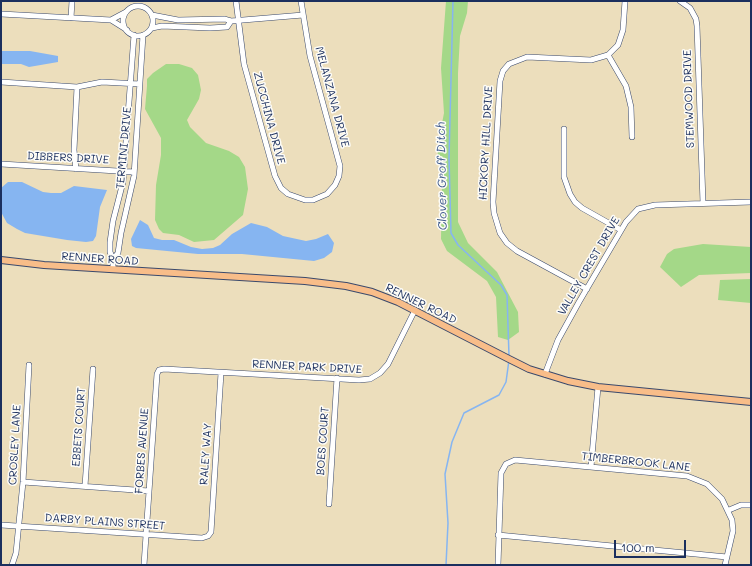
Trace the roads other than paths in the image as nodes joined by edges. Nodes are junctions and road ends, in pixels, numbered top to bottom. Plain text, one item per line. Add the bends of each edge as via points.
1 (72, 1) edge
2 (236, 1) edge
3 (301, 1) edge
4 (625, 1) edge
5 (680, 1) edge
6 (138, 4) edge
7 (127, 12) junction
8 (1, 14) edge
9 (152, 15) junction
10 (303, 15) junction
11 (71, 18) junction
12 (111, 20) junction
13 (231, 21) junction
14 (237, 21) junction
15 (152, 28) junction
16 (127, 30) junction
17 (134, 35) junction
18 (142, 35) junction
19 (608, 55) junction
20 (1, 82) edge
21 (130, 84) junction
22 (140, 84) junction
23 (76, 87) junction
24 (564, 129) dead end
25 (632, 137) dead end
26 (1, 164) edge
27 (76, 169) junction
28 (124, 172) junction
29 (134, 172) junction
30 (327, 194) joint
31 (751, 202) edge
32 (703, 203) junction
33 (621, 230) junction
34 (113, 259) junction
35 (1, 260) edge
36 (112, 269) junction
37 (587, 289) junction
38 (415, 310) junction
39 (29, 365) dead end
40 (93, 369) dead end
41 (159, 370) joint
42 (221, 372) junction
43 (545, 374) junction
44 (337, 378) junction
45 (598, 387) junction
46 (751, 402) edge
47 (591, 467) junction
48 (23, 482) junction
49 (85, 486) junction
50 (149, 491) junction
51 (329, 504) dead end
52 (751, 505) edge
53 (729, 510) junction
54 (1, 525) edge
55 (19, 526) junction
56 (146, 534) junction
57 (498, 535) junction
58 (208, 536) joint
59 (727, 557) junction
60 (12, 565) edge
61 (144, 565) edge
62 (498, 565) edge
63 (725, 565) edge

1 - 11 street
2 - 14 street, ZUCCHINA DRIVE
3 - 10 street, MELANZANA DRIVE
4 - 19 street via 623,30 618,45
5 - 32 street, STEMWOOD DRIVE via 690,8 697,26
6 - 7 street
6 - 9 street
7 - 12 street
7 - 16 street via 124,21
8 - 11 street
9 - 13 street via 178,20
9 - 15 street
10 - 14 street
10 - 30 street, MELANZANA DRIVE via 310,56 340,166 335,185
11 - 12 street
12 - 16 street
13 - 14 street
13 - 15 street via 227,27 221,28
14 - 30 street, ZUCCHINA DRIVE via 244,64 277,182 288,194 296,198 313,200
15 - 18 street
16 - 17 street
17 - 18 street
17 - 21 street, TERMINI DRIVE
18 - 22 street, TERMINI DRIVE
19 - 25 street via 626,86 631,107
19 - 37 street, HICKORY HILL DRIVE via 591,60 544,56 518,59 503,71 498,94 493,202 500,233 517,251
20 - 23 street
21 - 22 street
21 - 23 street via 102,82
21 - 28 street, TERMINI DRIVE
22 - 29 street, TERMINI DRIVE
23 - 27 street
24 - 33 street via 564,177 574,202
26 - 27 street, DIBBERS DRIVE
27 - 28 street, DIBBERS DRIVE
28 - 29 street, DIBBERS DRIVE
28 - 34 street, TERMINI DRIVE via 110,242
29 - 34 street, TERMINI DRIVE via 118,253
31 - 32 street, VALLEY CREST DRIVE
32 - 33 street, VALLEY CREST DRIVE via 655,205 638,209
33 - 37 street, VALLEY CREST DRIVE
34 - 36 street, TERMINI DRIVE
35 - 36 main road, RENNER ROAD
36 - 38 main road, RENNER ROAD via 324,282 377,294
37 - 43 street, VALLEY CREST DRIVE via 558,340
38 - 43 main road, RENNER ROAD via 509,360
38 - 44 street, RENNER PARK DRIVE via 388,364 380,373 365,380
39 - 48 street, CROSLEY LANE
40 - 49 street, EBBETS COURT
41 - 42 street, RENNER PARK DRIVE
41 - 50 street, FORBES AVENUE
42 - 44 street, RENNER PARK DRIVE
42 - 58 street, RALEY WAY via 211,532
43 - 45 main road, RENNER ROAD
44 - 51 street, BOES COURT
45 - 46 main road, RENNER ROAD
45 - 47 street
47 - 53 street, TIMBERBROOK LANE via 687,476 707,484
47 - 57 street, TIMBERBROOK LANE via 515,460 506,464 501,473
48 - 49 street
48 - 55 street, CROSLEY LANE
49 - 50 street
50 - 56 street, FORBES AVENUE
52 - 53 street via 741,505
53 - 59 street via 733,531
54 - 55 street, DARBY PLAINS STREET
55 - 56 street, DARBY PLAINS STREET
55 - 60 street, CROSLEY LANE
56 - 58 street, DARBY PLAINS STREET via 202,538
56 - 61 street, FORBES AVENUE
57 - 59 street
57 - 62 street
59 - 63 street

